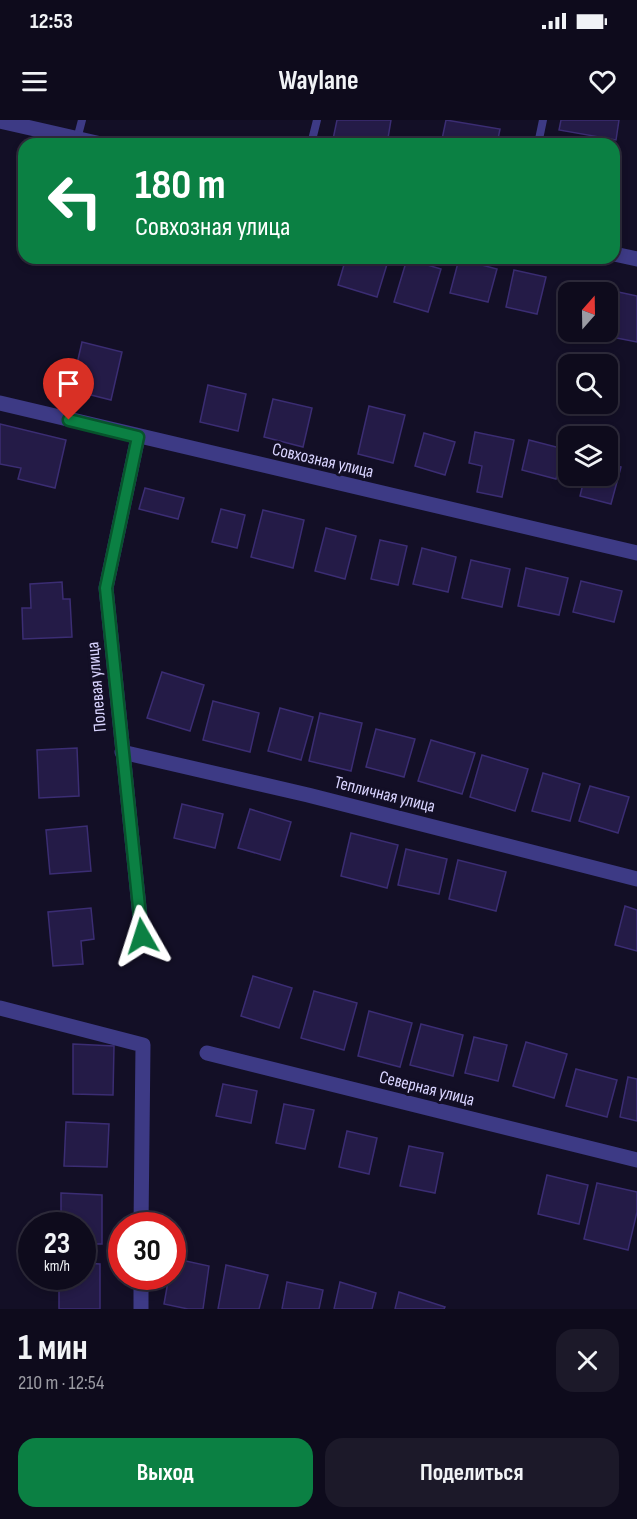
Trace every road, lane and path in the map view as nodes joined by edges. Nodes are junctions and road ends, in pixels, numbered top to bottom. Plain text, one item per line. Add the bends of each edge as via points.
1 (82, 120) edge
2 (317, 120) edge
3 (543, 120) edge
4 (0, 121) edge
5 (73, 138) edge
6 (77, 138) edge
7 (312, 138) edge
8 (539, 138) edge
9 (620, 255) edge
10 (637, 259) edge
11 (0, 403) edge
12 (138, 437) junction
13 (637, 553) edge
14 (122, 752) junction
15 (637, 879) edge
16 (142, 936) dead end
17 (0, 1008) edge
18 (207, 1053) dead end
19 (637, 1160) edge
20 (141, 1212) edge
21 (141, 1290) edge
22 (141, 1309) edge

1 - 6 lane
2 - 7 lane
3 - 8 lane
4 - 5 street
9 - 10 street
11 - 12 street, Совхозная улица
12 - 13 street, Совхозная улица
12 - 14 street, Полевая улица via 106,588
14 - 15 street, Тепличная улица
14 - 16 street, Полевая улица
17 - 20 street via 143,1045
18 - 19 street, Северная улица
21 - 22 street

